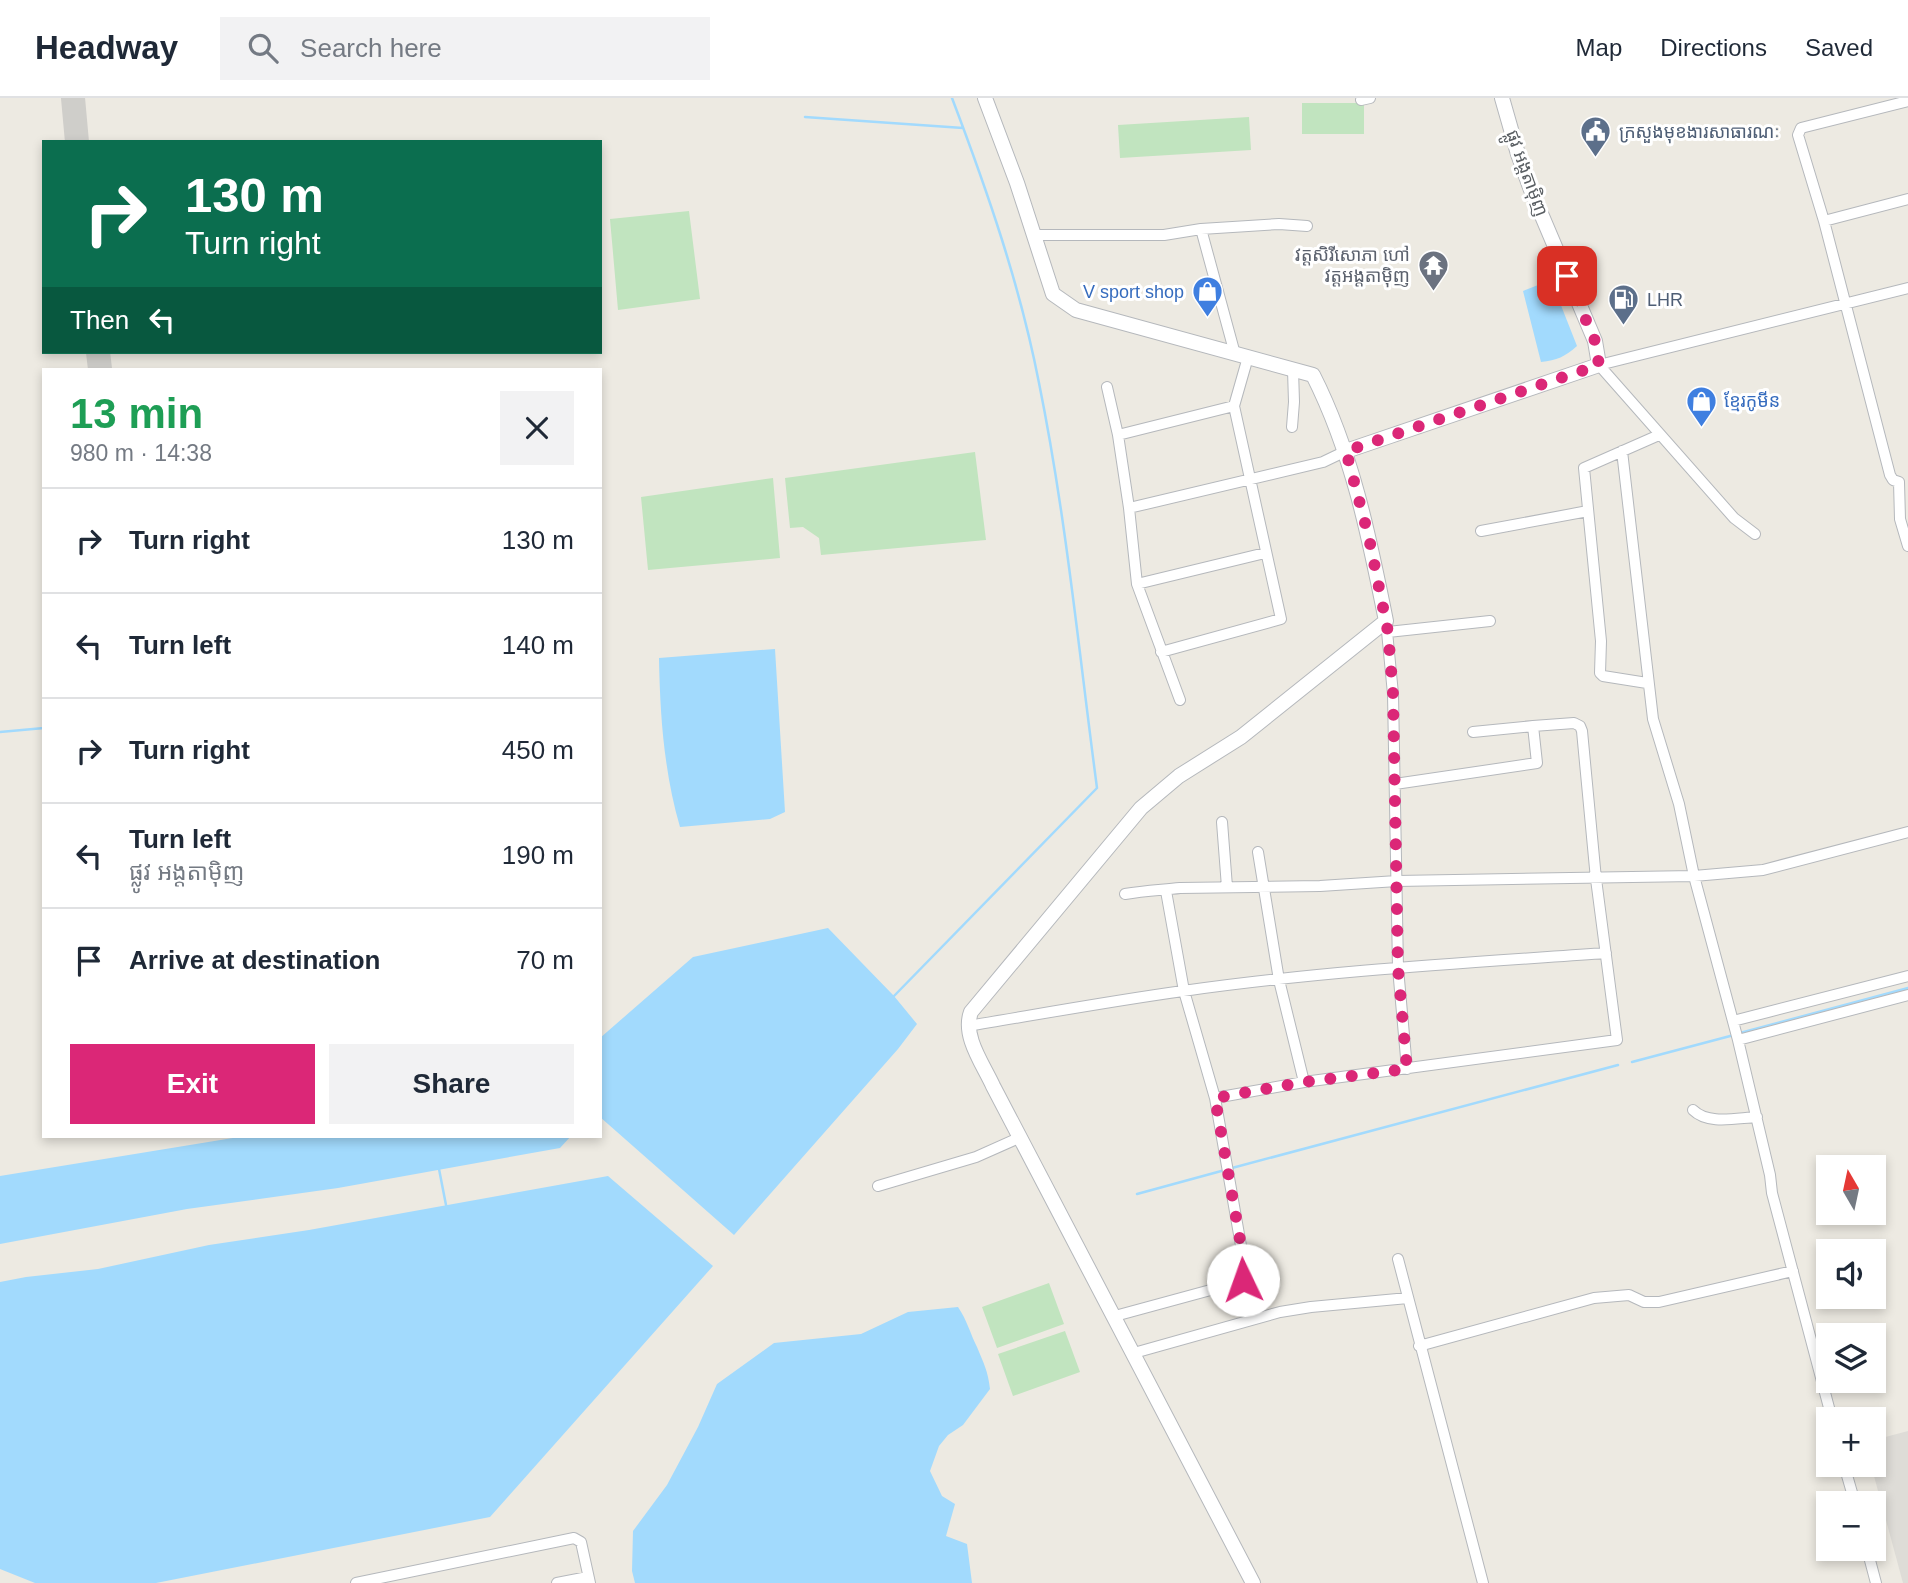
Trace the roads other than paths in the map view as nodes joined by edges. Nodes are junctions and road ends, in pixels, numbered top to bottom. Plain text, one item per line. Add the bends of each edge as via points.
1 (985, 98) edge
2 (1502, 98) edge
3 (1908, 101) edge
4 (1908, 199) edge
5 (1824, 221) junction
6 (1307, 226) dead end
7 (1201, 229) junction
8 (1034, 235) junction
9 (1908, 288) edge
10 (1845, 303) junction
11 (1242, 356) junction
12 (1599, 365) junction
13 (1293, 370) junction
14 (1107, 387) dead end
15 (1234, 406) junction
16 (1292, 427) dead end
17 (1118, 435) junction
18 (1659, 435) junction
19 (1346, 451) junction
20 (1622, 451) junction
21 (1249, 480) junction
22 (1903, 481) edge
23 (1129, 508) junction
24 (1588, 511) junction
25 (1481, 531) dead end
26 (1755, 534) dead end
27 (1908, 546) edge
28 (1265, 553) junction
29 (1137, 583) junction
30 (1490, 621) dead end
31 (1387, 627) junction
32 (1161, 652) junction
33 (1647, 683) junction
34 (1180, 700) dead end
35 (1533, 726) junction
36 (1473, 732) dead end
37 (1395, 785) junction
38 (1222, 822) dead end
39 (1908, 832) edge
40 (1258, 852) dead end
41 (1694, 876) junction
42 (1597, 879) junction
43 (1397, 881) junction
44 (1263, 886) junction
45 (1227, 887) junction
46 (1166, 891) junction
47 (1125, 894) dead end
48 (1606, 953) junction
49 (1398, 968) junction
50 (1908, 976) edge
51 (1279, 979) junction
52 (1184, 991) junction
53 (1908, 995) edge
54 (1733, 1023) junction
55 (968, 1026) junction
56 (1738, 1038) junction
57 (1407, 1069) junction
58 (1304, 1082) junction
59 (1215, 1098) junction
60 (1693, 1110) dead end
61 (1757, 1117) junction
62 (1021, 1138) junction
63 (878, 1186) dead end
64 (1398, 1259) dead end
65 (1793, 1271) junction
66 (1408, 1298) junction
67 (1115, 1316) junction
68 (1419, 1346) junction
69 (1134, 1353) junction
70 (1829, 1407) edge
71 (1870, 1561) edge
72 (589, 1580) edge
73 (356, 1583) edge
74 (557, 1583) edge
75 (1253, 1583) edge
76 (1483, 1583) edge
77 (1876, 1583) edge

1 - 8 street
2 - 12 street, ផ្លូវ អង្តតាម៉ិញ via 1518,154 1595,341
3 - 5 street via 1801,128 1798,135
4 - 5 street
5 - 10 street
6 - 7 street
7 - 8 street via 1164,235
7 - 11 street
8 - 11 street via 1053,294 1062,302 1076,310
9 - 10 street
10 - 12 street
10 - 22 street via 1890,475
11 - 13 street
11 - 15 street
12 - 18 street
12 - 19 street
13 - 16 street
13 - 19 street via 1313,375
14 - 17 street
15 - 17 street
15 - 21 street
17 - 23 street
18 - 20 street
18 - 26 street via 1734,518
19 - 21 street via 1322,462
19 - 31 street
20 - 24 street via 1584,468
20 - 33 street
21 - 23 street
21 - 28 street
22 - 27 street via 1900,519
23 - 29 street
24 - 25 street
24 - 33 street via 1600,673
28 - 29 street
28 - 32 street via 1280,619
29 - 32 street
30 - 31 street
31 - 37 street
31 - 55 street via 1141,808 971,1012
32 - 34 street
33 - 41 street
35 - 36 street
35 - 37 street via 1535,764
35 - 42 street via 1580,726
37 - 43 street
38 - 45 street
39 - 41 street via 1763,870
40 - 44 street
41 - 42 street
41 - 54 street
42 - 43 street
42 - 48 street
43 - 44 street
43 - 49 street
44 - 45 street
44 - 51 street
45 - 46 street
46 - 47 street
46 - 52 street
48 - 49 street
48 - 57 street via 1618,1040
49 - 51 street
49 - 57 street
50 - 54 street
51 - 52 street
51 - 58 street
52 - 55 street
52 - 59 street
53 - 56 street
54 - 56 street
55 - 62 street
56 - 61 street
57 - 58 street
58 - 59 street
59 - 67 street via 1246,1274 1243,1280
60 - 61 street via 1710,1119
61 - 65 street
62 - 63 street via 976,1157
62 - 67 street
64 - 66 street
65 - 68 street via 1659,1303 1629,1296 1594,1298
65 - 70 street
66 - 68 street
66 - 69 street via 1280,1312
67 - 69 street
68 - 76 street
69 - 75 street
71 - 77 street
72 - 73 street via 581,1542 574,1538
72 - 74 street

